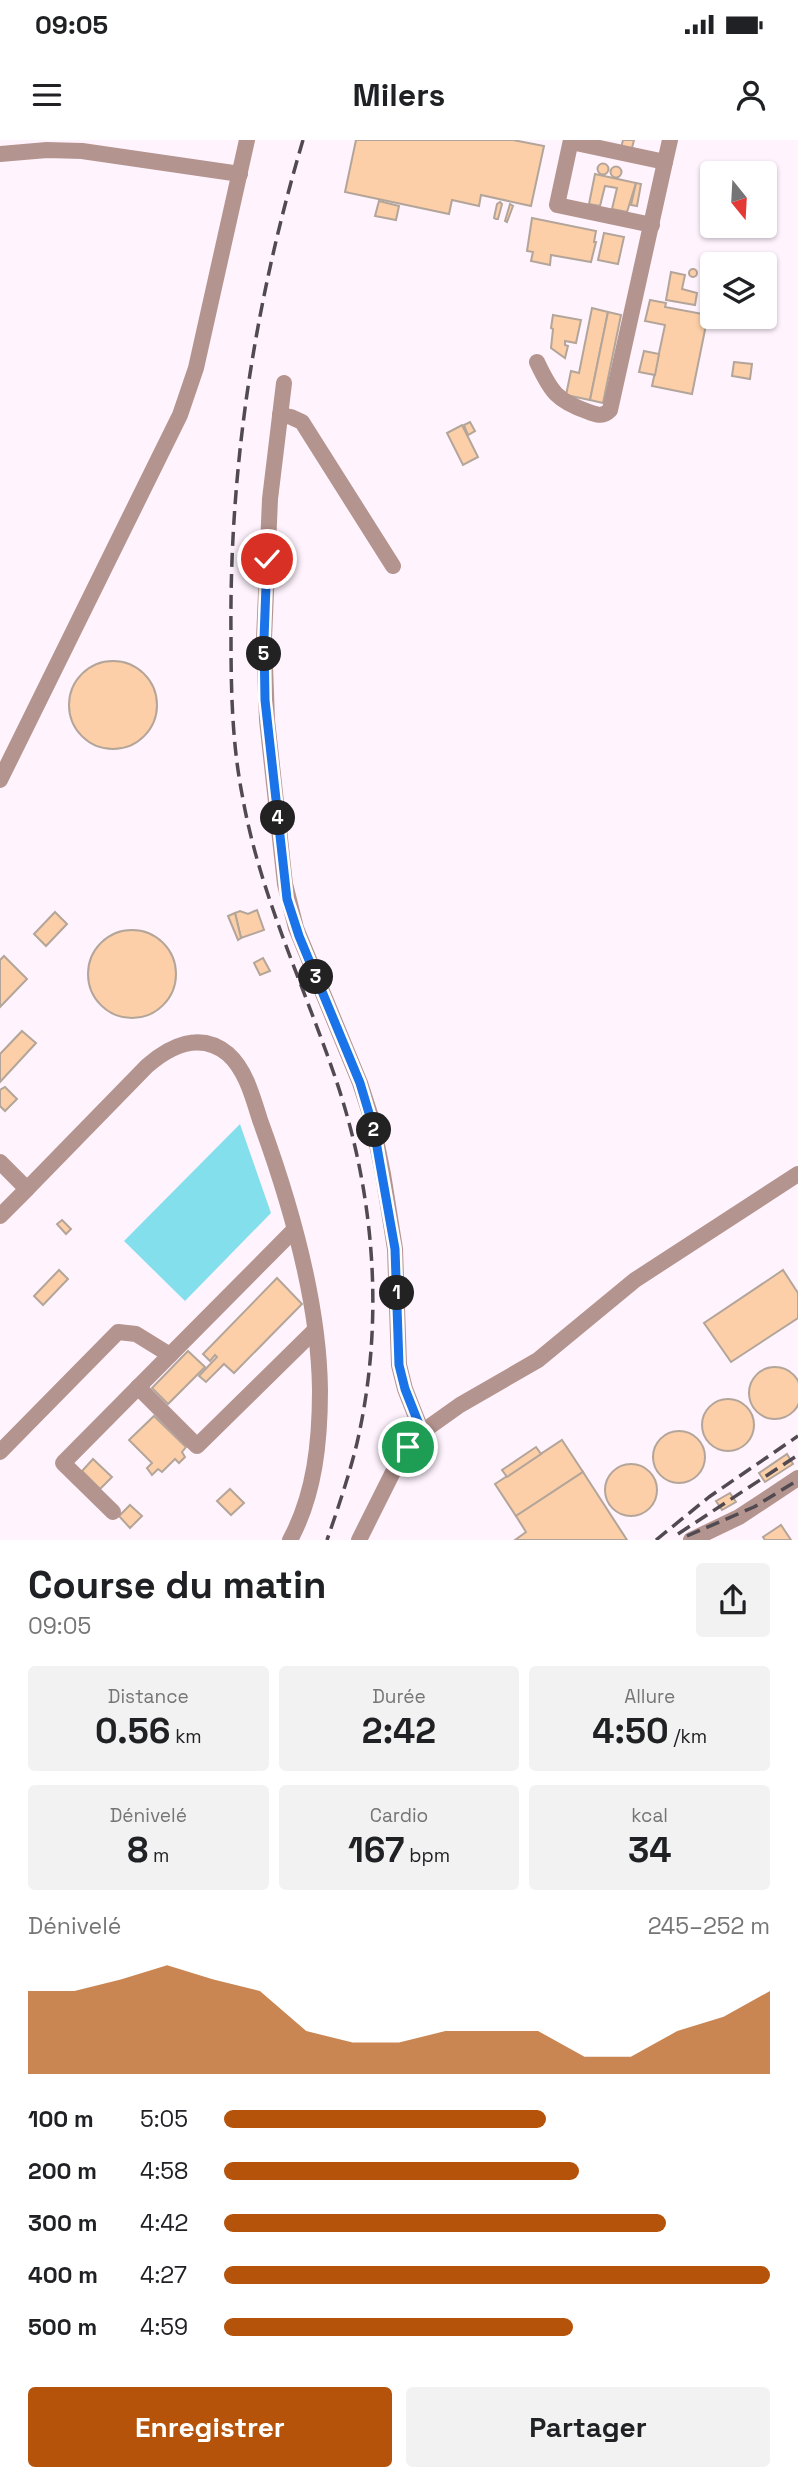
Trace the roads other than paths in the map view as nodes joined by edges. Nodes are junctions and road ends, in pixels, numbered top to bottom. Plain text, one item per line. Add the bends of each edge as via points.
1 (247, 140) edge
2 (670, 140) edge
3 (571, 141) edge
4 (0, 154) edge
5 (666, 162) junction
6 (240, 174) junction
7 (652, 225) junction
8 (537, 362) dead end
9 (284, 383) dead end
10 (279, 415) junction
11 (393, 566) dead end
12 (0, 780) edge
13 (0, 1162) edge
14 (798, 1174) edge
15 (27, 1189) junction
16 (0, 1216) edge
17 (294, 1230) junction
18 (315, 1330) junction
19 (170, 1355) junction
20 (138, 1387) junction
21 (422, 1432) junction
22 (0, 1452) edge
23 (798, 1478) edge
24 (113, 1512) dead end
25 (290, 1539) edge
26 (359, 1539) edge
27 (691, 1539) edge

1 - 6 street
2 - 5 street
3 - 5 street
3 - 7 street via 557,205
4 - 6 street via 82,151
5 - 7 street
6 - 12 street via 196,368 180,415
7 - 8 street via 610,411 599,415 562,401
9 - 10 street
10 - 11 street via 302,422
10 - 21 street via 269,514 264,650 286,891 374,1130 395,1249 399,1365
13 - 15 street
14 - 21 street via 635,1280 538,1360
15 - 16 street
15 - 17 street via 158,1057 179,1044 204,1043 226,1052 241,1071
17 - 18 street
17 - 19 street
18 - 20 street via 197,1446
18 - 25 street via 320,1387 316,1455 307,1499
19 - 20 street
19 - 22 street via 135,1334 118,1332
20 - 24 street via 63,1463
21 - 26 street via 397,1464
23 - 27 street via 739,1517

